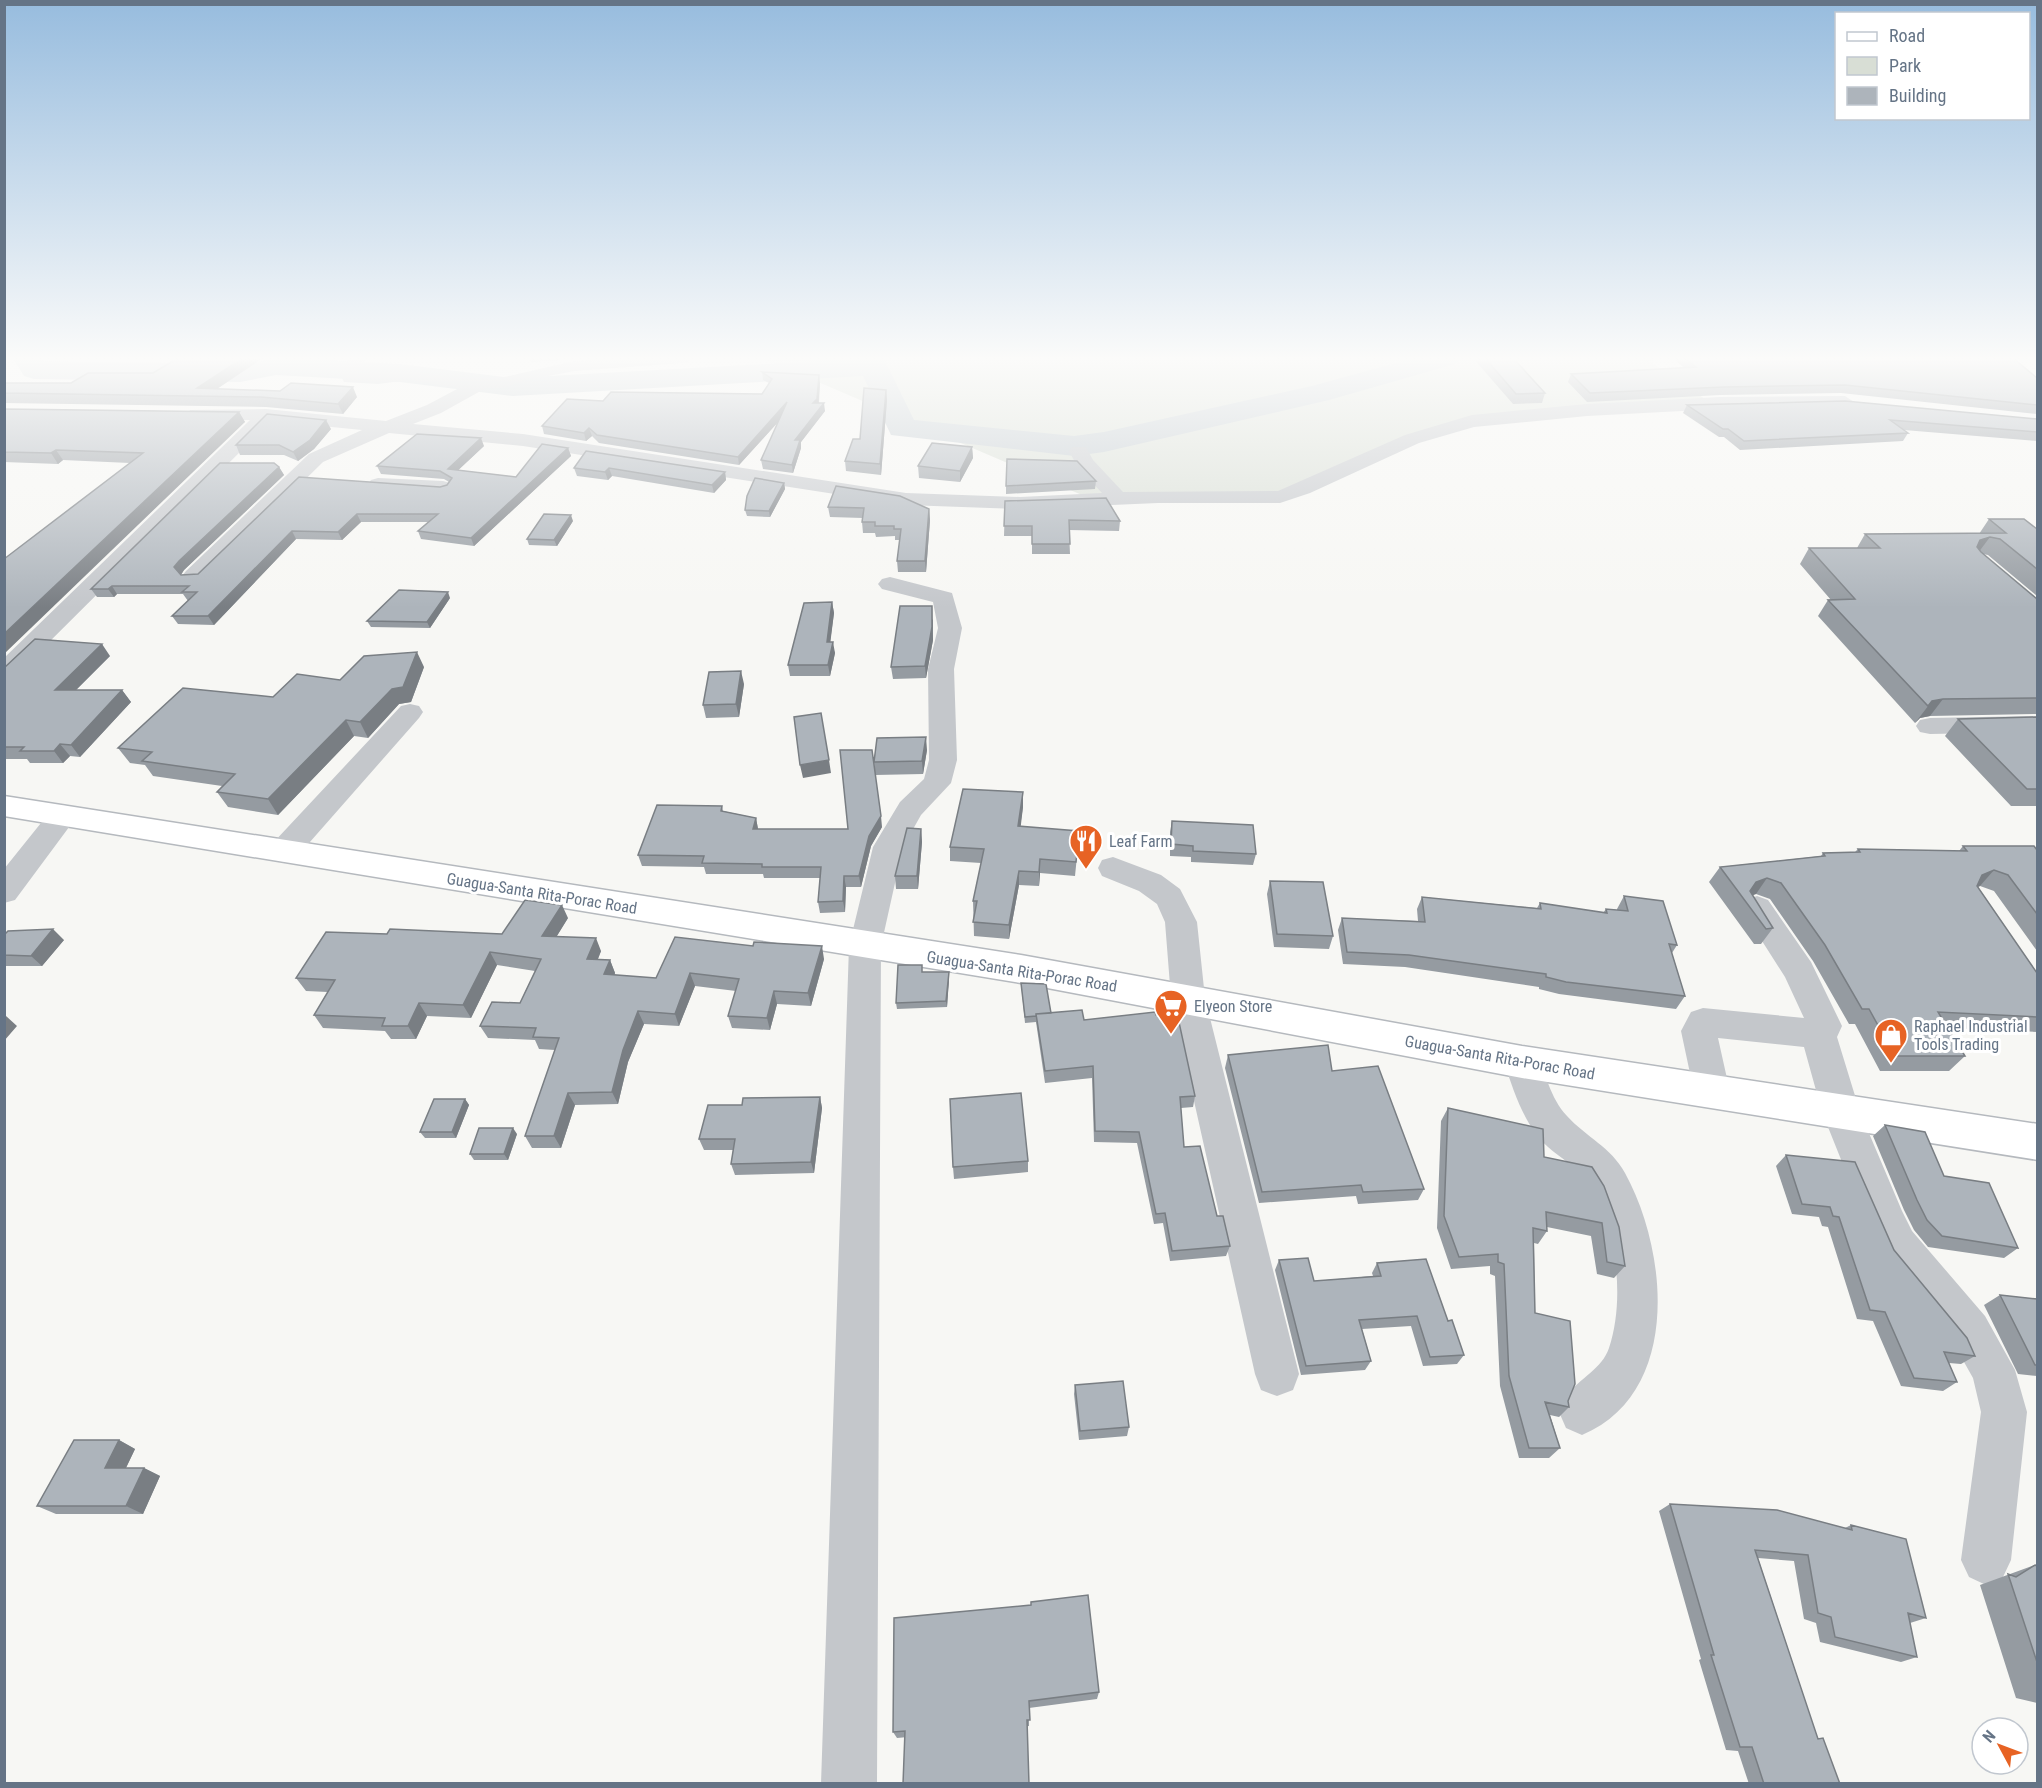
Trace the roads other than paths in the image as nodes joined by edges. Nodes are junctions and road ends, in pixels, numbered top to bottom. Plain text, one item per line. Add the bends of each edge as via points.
1 (239, 441) edge
2 (349, 441) edge
3 (532, 441) edge
4 (1407, 441) edge
5 (1079, 450) dead end
6 (217, 463) junction
7 (250, 463) edge
8 (292, 469) junction
9 (321, 480) edge
10 (355, 482) edge
11 (443, 487) edge
12 (1112, 499) junction
13 (194, 576) edge
14 (890, 584) dead end
15 (4, 673) edge
16 (410, 712) dead end
17 (2037, 724) edge
18 (1930, 726) edge
19 (4, 806) edge
20 (63, 815) junction
21 (284, 851) junction
22 (1113, 868) dead end
23 (4, 892) edge
24 (1757, 908) edge
25 (865, 946) junction
26 (1188, 998) junction
27 (1818, 1034) junction
28 (1522, 1062) junction
29 (1712, 1092) junction
30 (1841, 1112) junction
31 (2037, 1142) edge
32 (1277, 1374) dead end
33 (1582, 1412) dead end
34 (1986, 1560) dead end
35 (849, 1784) edge

1 - 6 street
2 - 8 street
3 - 12 street via 906,499 1020,503
4 - 12 street via 1280,497
5 - 12 street via 1083,462 1113,493
6 - 7 street
6 - 15 street
8 - 9 street
8 - 13 street
10 - 11 street
14 - 25 street via 944,598 950,628 942,669 943,760 937,783 910,809 888,847
16 - 21 street
17 - 18 street
19 - 20 main road, Guagua-Santa Rita-Porac Road
20 - 21 main road, Guagua-Santa Rita-Porac Road
20 - 23 street
21 - 25 main road, Guagua-Santa Rita-Porac Road
22 - 26 street via 1150,883 1169,897 1181,922
24 - 27 street via 1813,997 1825,1026
25 - 26 main road, Guagua-Santa Rita-Porac Road
25 - 35 street
26 - 28 main road, Guagua-Santa Rita-Porac Road
26 - 32 street
27 - 29 street via 1703,1022 1699,1031
27 - 30 street
28 - 29 main road, Guagua-Santa Rita-Porac Road
28 - 33 street via 1545,1117 1561,1136 1599,1166 1621,1203 1638,1278 1638,1322 1620,1373
29 - 30 main road, Guagua-Santa Rita-Porac Road
30 - 31 main road, Guagua-Santa Rita-Porac Road
30 - 34 street via 1898,1245 1970,1330 1993,1370 2004,1412

